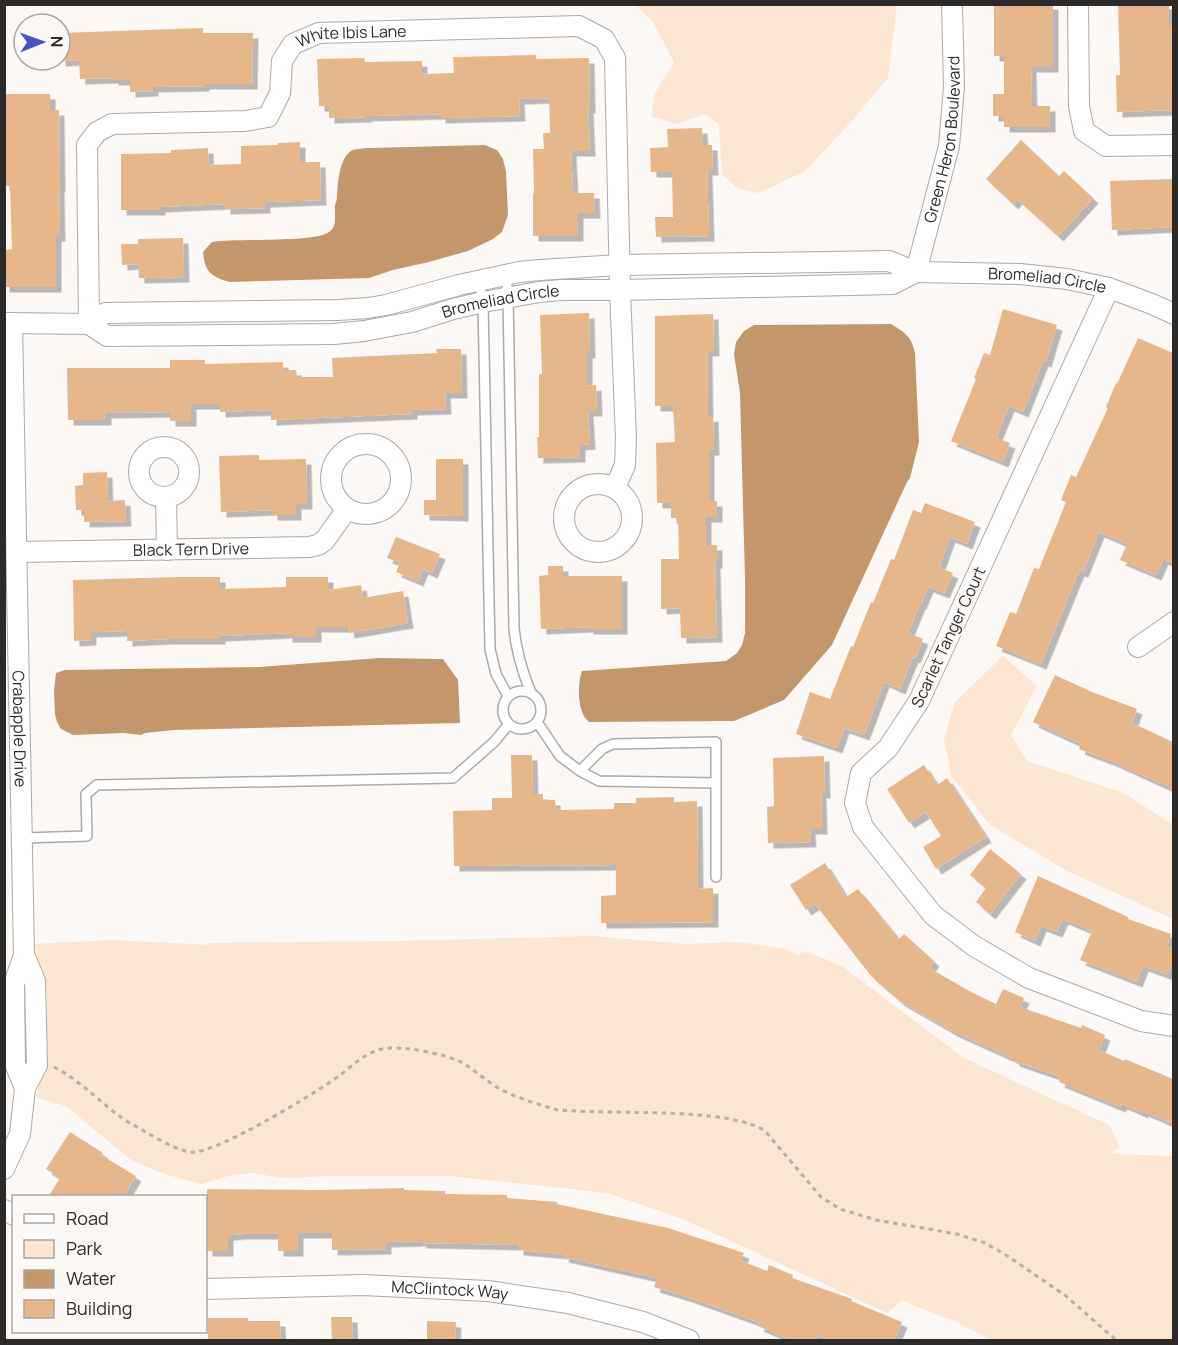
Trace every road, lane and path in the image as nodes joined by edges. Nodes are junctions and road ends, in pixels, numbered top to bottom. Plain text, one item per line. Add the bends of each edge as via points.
1 (952, 4) edge
2 (1078, 4) edge
3 (1173, 145) edge
4 (619, 265) junction
5 (916, 272) junction
6 (506, 275) junction
7 (479, 280) junction
8 (1109, 288) junction
9 (620, 290) junction
10 (508, 297) junction
11 (483, 302) junction
12 (1173, 314) edge
13 (8, 323) edge
14 (89, 324) junction
15 (615, 488) dead end
16 (166, 498) dead end
17 (348, 509) dead end
18 (167, 550) junction
19 (17, 552) junction
20 (1173, 621) edge
21 (1138, 647) dead end
22 (531, 693) junction
23 (508, 696) junction
24 (537, 722) junction
25 (509, 724) junction
26 (580, 771) junction
27 (716, 783) junction
28 (14, 839) edge
29 (716, 878) dead end
30 (1173, 1026) edge
31 (51, 1066) dead end
32 (4, 1170) edge
33 (207, 1289) edge
34 (689, 1341) edge
35 (1116, 1341) edge

1 - 5 street, Green Heron Boulevard via 954,87 949,146
2 - 3 street via 1079,106 1084,131 1106,146
4 - 5 street, Bromeliad Circle via 889,261
4 - 6 street, Bromeliad Circle
4 - 9 street, White Ibis Lane
4 - 14 street, White Ibis Lane via 615,58 604,39 579,26 319,33 293,44 282,61 280,93 268,117 112,124 96,132 87,145
5 - 8 street, Bromeliad Circle via 1020,274
5 - 9 street, Bromeliad Circle via 893,284
6 - 7 street, Bromeliad Circle
6 - 10 lane
7 - 11 lane
7 - 14 street, Bromeliad Circle via 368,308 105,313
8 - 12 street, Bromeliad Circle
8 - 30 street, Scarlet Tanger Court via 919,701 888,748 861,773 855,803 863,827 933,915 975,946 1029,978 1141,1021
9 - 10 street, Bromeliad Circle via 561,290
9 - 15 street, White Ibis Lane via 626,438 625,465
10 - 11 street, Bromeliad Circle
10 - 22 lane via 513,628
11 - 14 street, Bromeliad Circle via 386,328 334,334 107,336
11 - 23 lane via 490,649 496,674
13 - 14 street, Bromeliad Circle
13 - 19 street, Crabapple Drive
16 - 18 street
17 - 18 street, Black Tern Drive via 325,540 309,548
18 - 19 street, Black Tern Drive
19 - 28 street, Crabapple Drive
20 - 21 street
22 - 23 lane via 519,691
22 - 24 lane via 540,703
23 - 25 lane via 502,707
24 - 25 lane via 526,729
24 - 26 lane via 560,756
25 - 28 lane via 453,778 97,785 86,794 87,836
26 - 27 lane via 599,781
26 - 27 lane via 602,749 613,744 716,742
27 - 29 lane
28 - 32 street, Crabapple Drive via 24,955 14,984 15,1064 26,1088 20,1134
31 - 35 path via 129,1122 182,1150 195,1152 266,1121 364,1056 390,1048 448,1056 509,1093 558,1110 702,1115 739,1121 765,1131 821,1197 840,1209 876,1221 957,1234 985,1243 1066,1296
33 - 34 street, McClintock Way via 363,1286 488,1291 568,1303 643,1322

